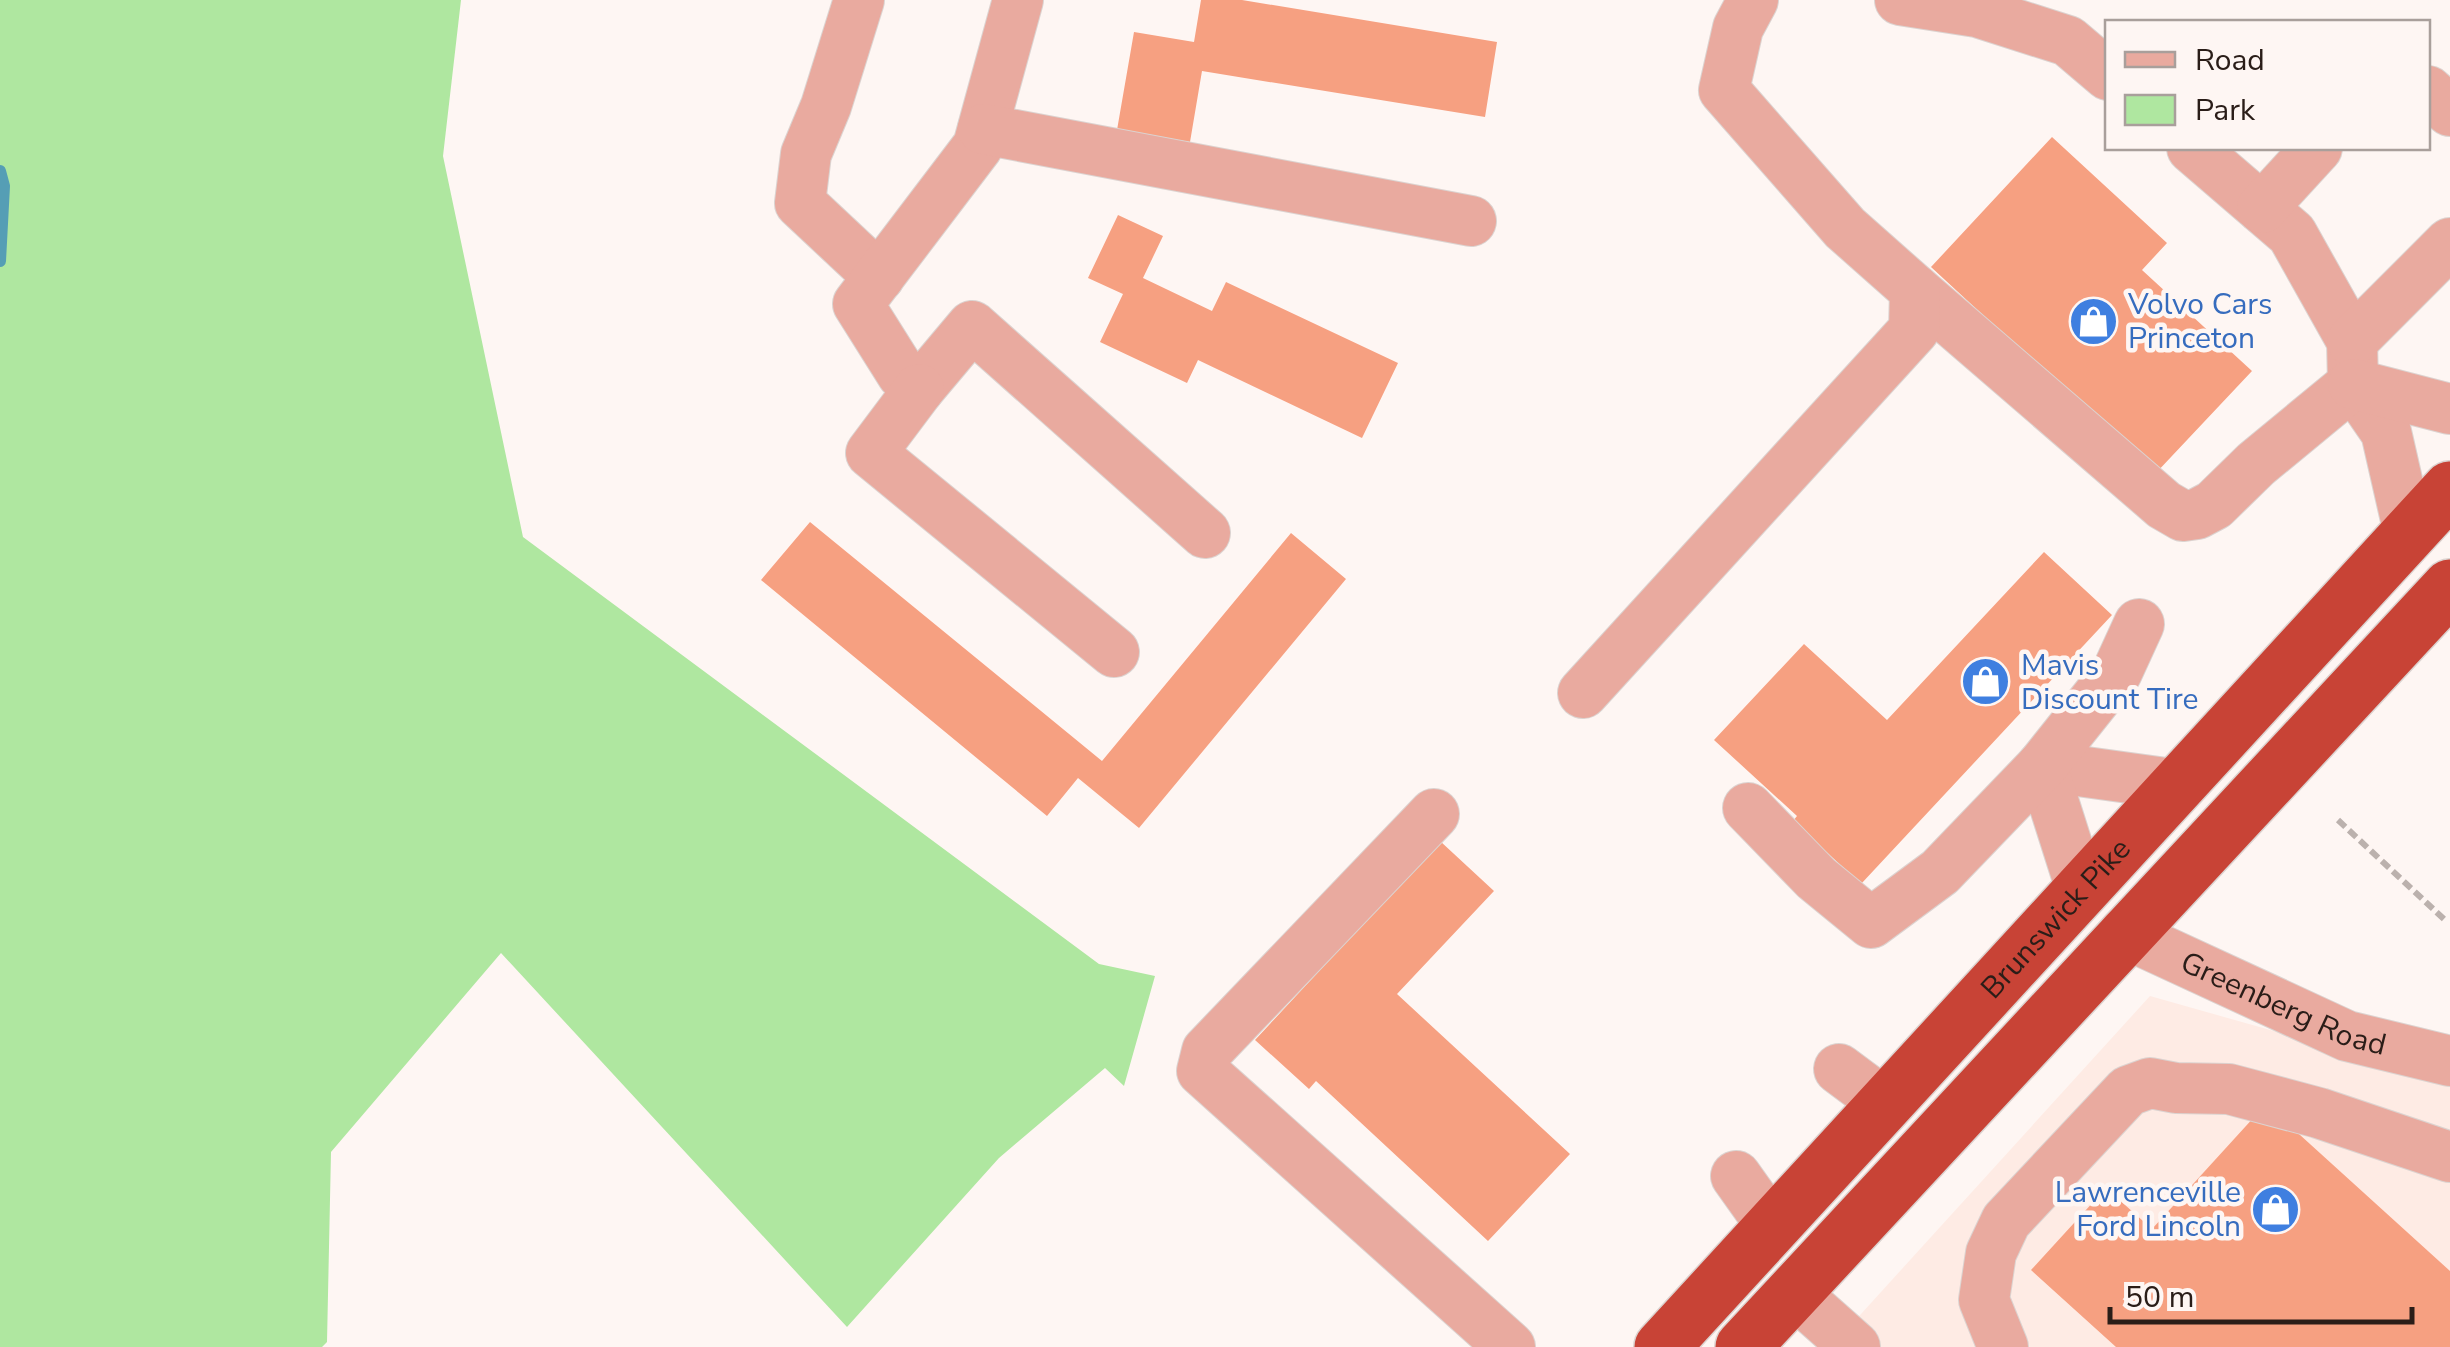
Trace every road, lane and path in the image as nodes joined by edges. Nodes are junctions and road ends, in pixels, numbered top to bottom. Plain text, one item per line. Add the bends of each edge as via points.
1 (859, 0) edge
2 (1018, 0) edge
3 (1752, 0) edge
4 (1900, 0) edge
5 (2105, 72) edge
6 (2430, 93) edge
7 (2450, 110) edge
8 (983, 129) junction
9 (2194, 150) edge
10 (2315, 150) edge
11 (2262, 208) junction
12 (1471, 221) dead end
13 (2450, 243) edge
14 (868, 290) junction
15 (1915, 290) junction
16 (2352, 362) junction
17 (919, 389) junction
18 (2450, 409) edge
19 (2450, 488) edge
20 (1204, 533) dead end
21 (2409, 533) junction
22 (2450, 586) edge
23 (2139, 624) dead end
24 (1114, 652) dead end
25 (1583, 693) dead end
26 (2042, 766) junction
27 (2180, 785) junction
28 (1748, 808) dead end
29 (1434, 814) dead end
30 (2338, 820) dead end
31 (2082, 892) junction
32 (2446, 921) dead end
33 (2124, 934) junction
34 (2450, 1061) edge
35 (1838, 1068) dead end
36 (1886, 1104) junction
37 (2442, 1162) edge
38 (1736, 1176) dead end
39 (1773, 1228) junction
40 (1793, 1292) junction
41 (1510, 1347) edge
42 (1662, 1347) edge
43 (1742, 1347) edge
44 (1854, 1347) edge
45 (2002, 1347) edge

1 - 14 street via 806,154 800,203
2 - 8 street
3 - 15 street via 1738,28 1724,90 1845,228
4 - 5 street via 1976,12 2068,41
6 - 7 street
8 - 12 street
8 - 14 street via 978,146
9 - 11 street
10 - 11 street
11 - 16 street via 2292,234
13 - 16 street
14 - 17 street via 902,374
15 - 16 street via 2183,516 2214,505
15 - 25 street via 1914,330
16 - 18 street
16 - 21 street via 2386,432
17 - 20 street via 972,326
17 - 24 street via 872,453
19 - 21 highway, Brunswick Pike
21 - 27 highway, Brunswick Pike
22 - 33 highway, Brunswick Pike
23 - 26 street via 2117,672
26 - 27 street
26 - 28 street via 1940,872 1870,923
26 - 31 street
27 - 31 highway, Brunswick Pike
29 - 41 street via 1207,1051 1202,1071
30 - 32 path
31 - 36 highway, Brunswick Pike
33 - 34 street, Greenberg Road via 2348,1036
33 - 40 highway, Brunswick Pike
35 - 36 street
36 - 39 highway, Brunswick Pike
37 - 45 street via 2319,1113 2230,1090 2150,1083 2128,1091 2006,1220 1991,1253 1984,1300
38 - 39 street
39 - 42 highway, Brunswick Pike
40 - 43 highway, Brunswick Pike
40 - 44 street

